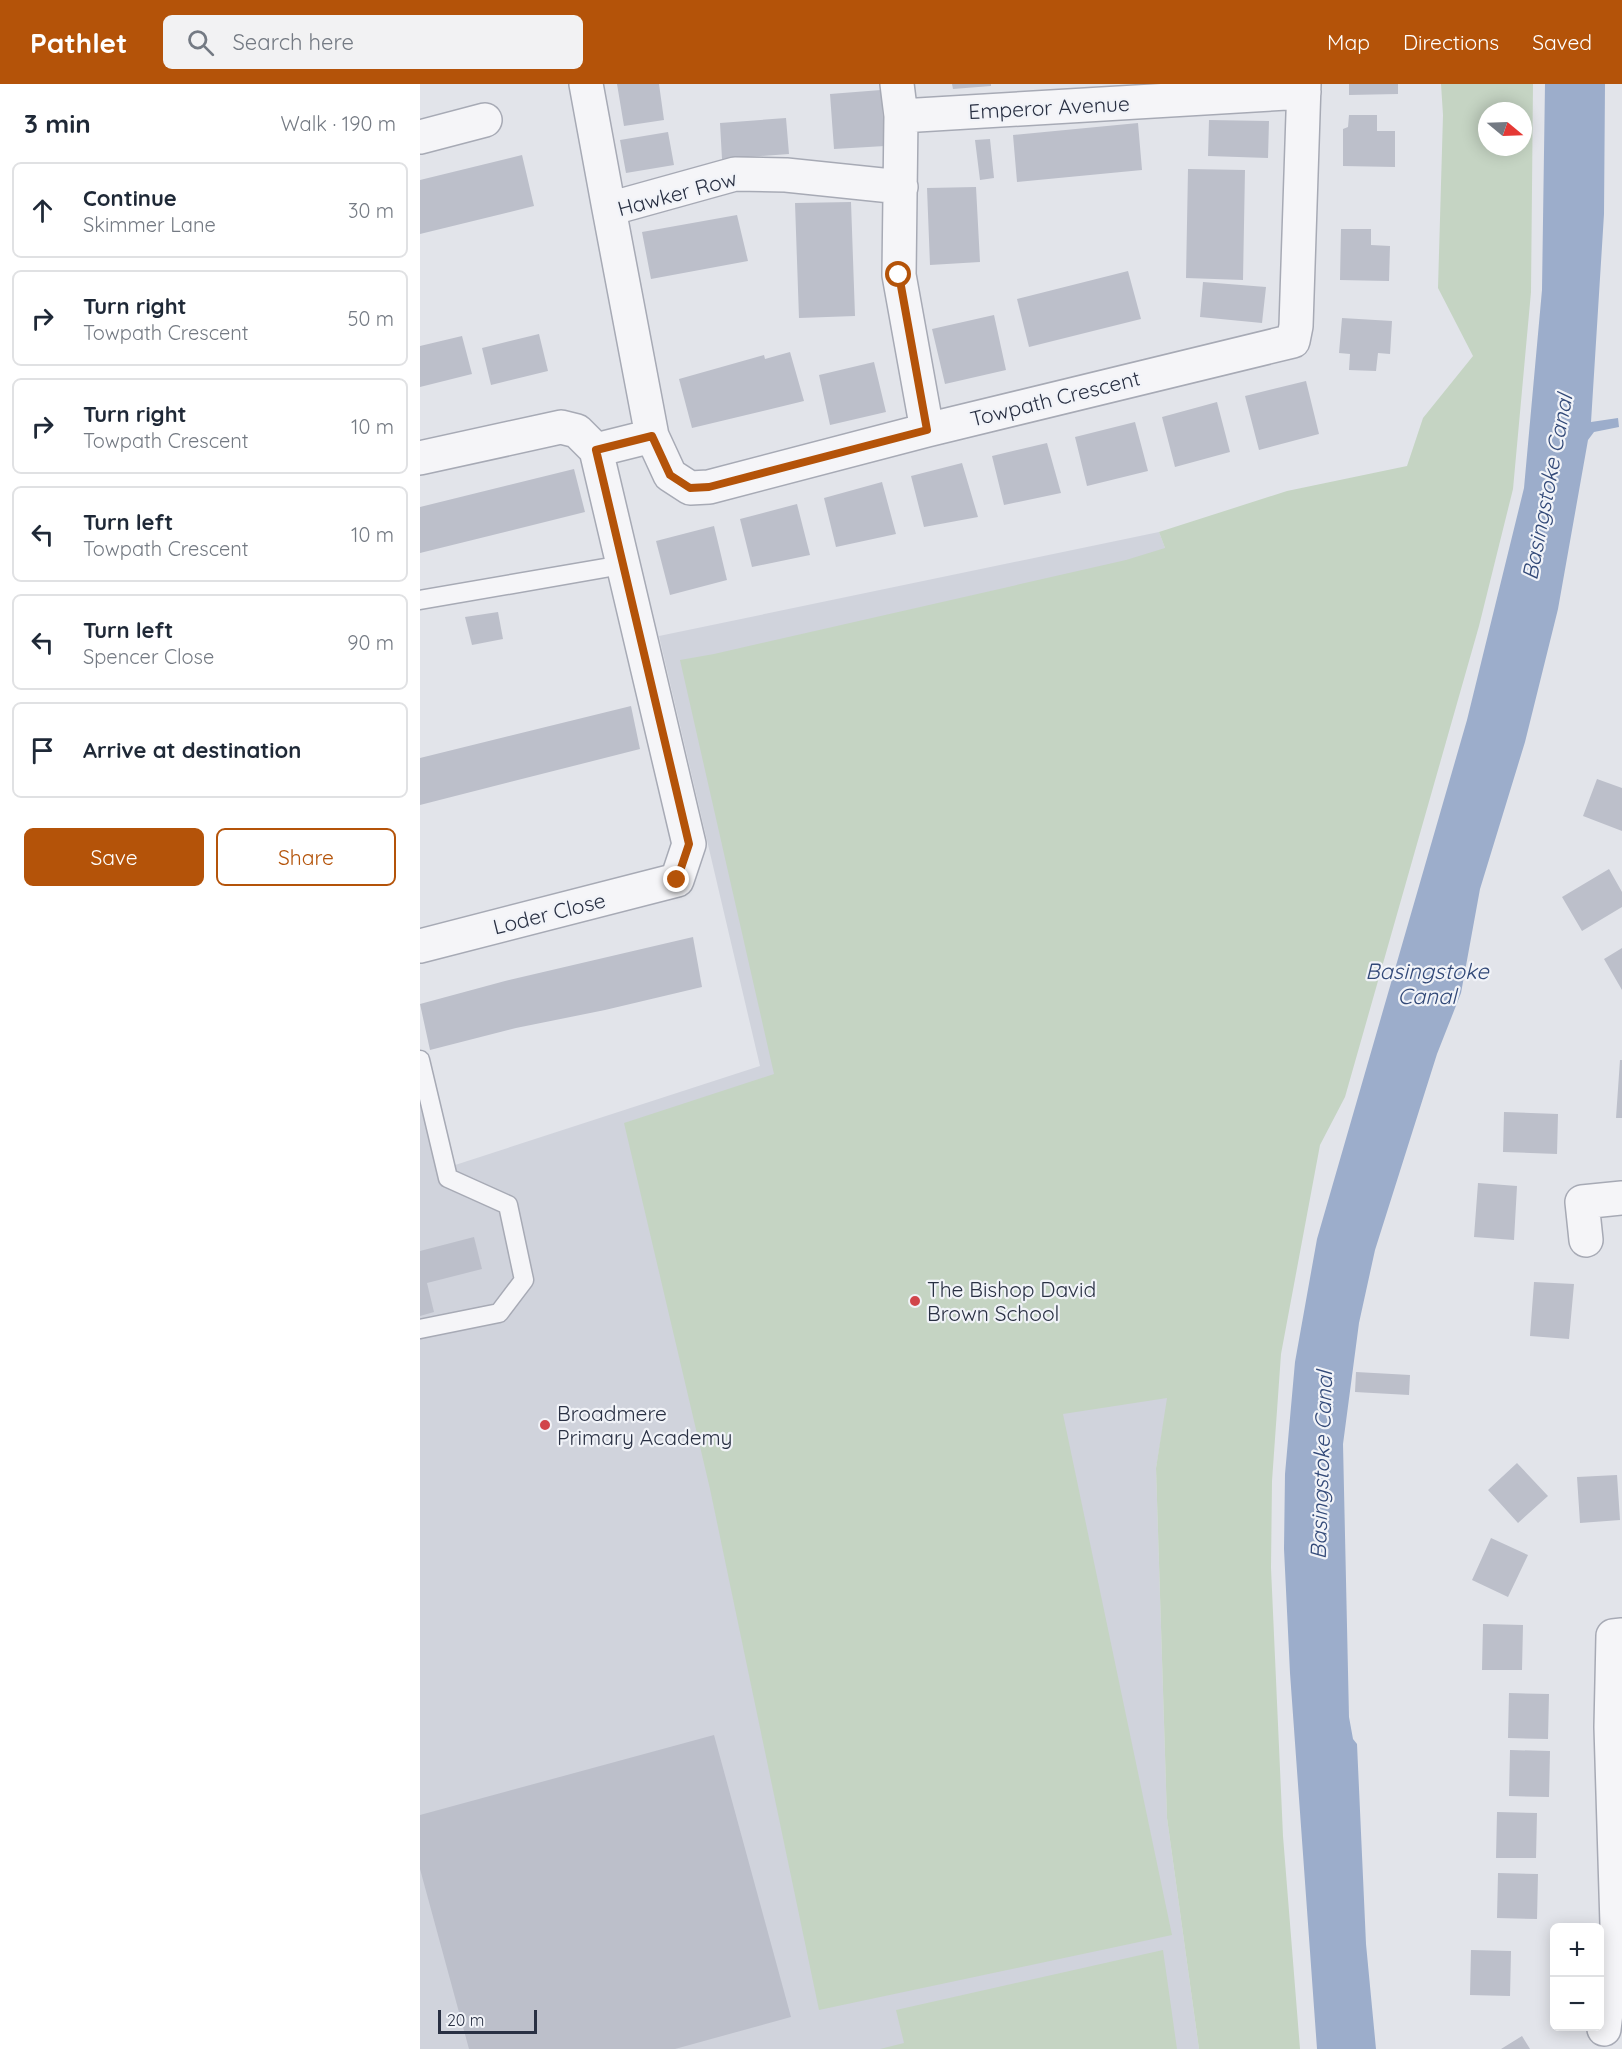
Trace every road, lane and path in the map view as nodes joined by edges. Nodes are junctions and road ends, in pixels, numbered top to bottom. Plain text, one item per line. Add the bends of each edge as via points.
1 (586, 84) edge
2 (897, 84) edge
3 (1304, 88) edge
4 (902, 116) junction
5 (485, 120) dead end
6 (420, 137) edge
7 (901, 188) junction
8 (609, 209) junction
9 (927, 430) junction
10 (652, 436) junction
11 (596, 450) junction
12 (429, 456) edge
13 (622, 566) junction
14 (420, 600) edge
15 (420, 946) edge
16 (420, 1060) edge
17 (1622, 1198) edge
18 (1586, 1240) dead end
19 (420, 1329) edge
20 (1622, 1635) edge
21 (1604, 2029) dead end

1 - 8 street
2 - 4 street
3 - 4 street, Emperor Avenue
3 - 9 street, Towpath Crescent via 1293,341
4 - 7 street
5 - 6 street
7 - 8 street, Hawker Row via 786,175 735,174
7 - 9 street via 899,275
8 - 10 street, Hawker Row
9 - 10 street, Towpath Crescent via 709,487 690,488 670,475
10 - 11 street
11 - 12 street via 577,431 561,427
11 - 13 street
13 - 14 lane
13 - 15 street, Loder Close via 689,844 677,880
16 - 19 lane via 448,1178 508,1205 524,1280 499,1313
17 - 18 street via 1582,1202
20 - 21 street via 1613,1636 1611,1727 1617,1925

